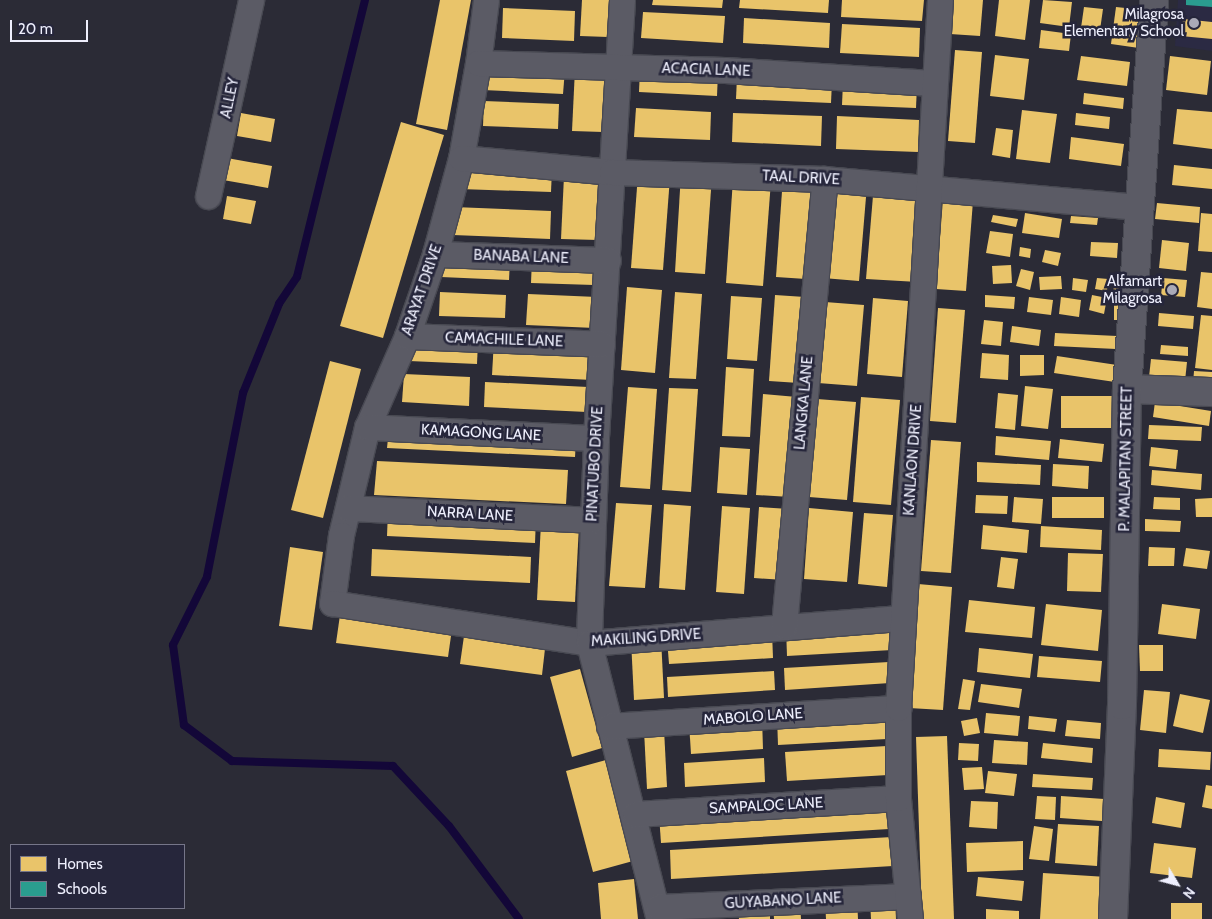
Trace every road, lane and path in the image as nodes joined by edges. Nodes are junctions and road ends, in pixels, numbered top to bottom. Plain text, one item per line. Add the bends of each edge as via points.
1 (251, 0) edge
2 (486, 0) edge
3 (622, 0) edge
4 (940, 0) edge
5 (1154, 0) edge
6 (478, 63) junction
7 (617, 68) junction
8 (933, 83) junction
9 (461, 158) junction
10 (612, 172) junction
11 (825, 179) junction
12 (931, 187) junction
13 (208, 196) dead end
14 (1140, 207) junction
15 (435, 254) junction
16 (608, 260) junction
17 (407, 336) junction
18 (602, 344) junction
19 (1127, 389) junction
20 (1212, 392) edge
21 (367, 427) junction
22 (596, 438) junction
23 (348, 508) junction
24 (592, 520) junction
25 (332, 603) joint
26 (903, 618) junction
27 (784, 626) junction
28 (589, 643) junction
29 (898, 708) junction
30 (609, 726) junction
31 (898, 798) junction
32 (635, 814) junction
33 (909, 907) edge
34 (807, 909) edge
35 (718, 911) edge
36 (659, 913) edge
37 (1113, 919) edge

1 - 13 street, ALLEY
2 - 6 street, ARAYAT DRIVE
3 - 7 street, PINATUBO DRIVE
4 - 8 street, KANLAON DRIVE
5 - 14 street, P. MALAPITAN STREET
6 - 7 street, ACACIA LANE
6 - 9 street, ARAYAT DRIVE
7 - 8 street, ACACIA LANE via 726,70
7 - 10 street, PINATUBO DRIVE
8 - 12 street, KANLAON DRIVE
9 - 10 street, TAAL DRIVE
9 - 15 street, ARAYAT DRIVE
10 - 11 street, TAAL DRIVE
10 - 16 street, PINATUBO DRIVE
11 - 12 street, TAAL DRIVE
11 - 27 street, LANGKA LANE
12 - 14 street, TAAL DRIVE
12 - 26 street, KANLAON DRIVE
14 - 19 street, P. MALAPITAN STREET
15 - 16 street, BANABA LANE
15 - 17 street, ARAYAT DRIVE
16 - 18 street, PINATUBO DRIVE
17 - 18 street, CAMACHILE LANE
17 - 21 street, ARAYAT DRIVE
18 - 22 street, PINATUBO DRIVE
19 - 20 street
19 - 37 street, P. MALAPITAN STREET via 1122,705
21 - 22 street, KAMAGONG LANE
21 - 23 street, ARAYAT DRIVE
22 - 24 street, PINATUBO DRIVE
23 - 24 street, NARRA LANE
23 - 25 street, ARAYAT DRIVE
24 - 28 street, PINATUBO DRIVE
25 - 28 street, MAKILING DRIVE
26 - 27 street, MAKILING DRIVE
26 - 29 street, KANLAON DRIVE
27 - 28 street, MAKILING DRIVE
28 - 30 street, PINATUBO DRIVE
29 - 30 street, MABOLO LANE
29 - 31 street, KANLAON DRIVE
30 - 32 street, PINATUBO DRIVE
31 - 32 street, SAMPALOC LANE
31 - 33 street, KANLAON DRIVE
32 - 36 street, PINATUBO DRIVE
33 - 34 street, GUYABANO LANE
34 - 35 street, GUYABANO LANE
35 - 36 street, GUYABANO LANE

